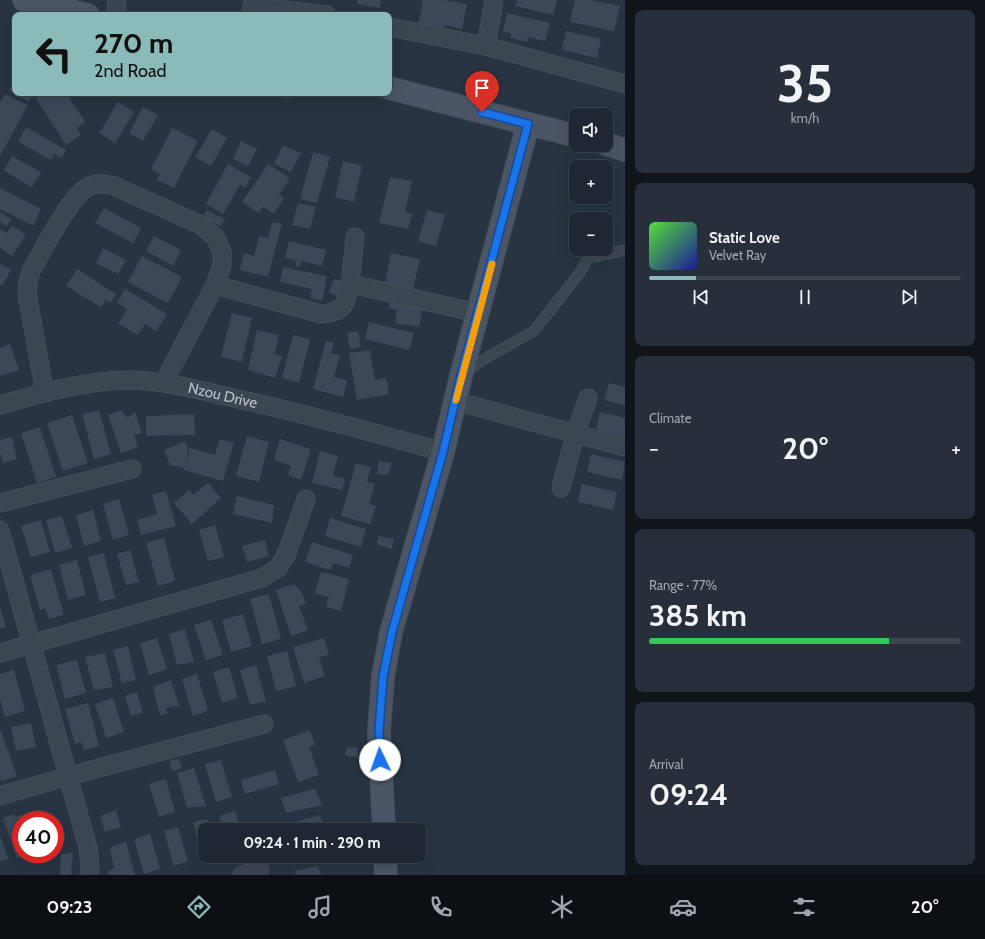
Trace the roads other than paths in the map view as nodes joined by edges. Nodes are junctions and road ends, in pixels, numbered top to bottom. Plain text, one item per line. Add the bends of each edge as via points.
1 (24, 0) edge
2 (117, 0) edge
3 (494, 0) edge
4 (248, 7) edge
5 (75, 12) edge
6 (116, 12) edge
7 (297, 12) edge
8 (392, 28) edge
9 (486, 46) junction
10 (625, 84) edge
11 (392, 89) edge
12 (528, 124) junction
13 (569, 134) edge
14 (613, 146) edge
15 (625, 150) edge
16 (355, 237) dead end
17 (625, 250) edge
18 (350, 284) junction
19 (215, 285) junction
20 (478, 314) junction
21 (461, 376) junction
22 (164, 382) junction
23 (45, 393) junction
24 (588, 398) dead end
25 (455, 401) junction
26 (0, 405) edge
27 (575, 435) junction
28 (625, 447) edge
29 (443, 452) junction
30 (132, 469) dead end
31 (561, 488) dead end
32 (306, 499) dead end
33 (0, 503) edge
34 (0, 530) edge
35 (32, 645) junction
36 (0, 653) edge
37 (264, 724) dead end
38 (69, 776) junction
39 (0, 796) edge
40 (384, 823) edge
41 (385, 863) edge
42 (260, 870) dead end
43 (89, 875) edge
44 (242, 875) edge
45 (386, 875) edge

1 - 5 street
2 - 6 street
3 - 9 street
4 - 7 street
8 - 9 street
9 - 10 street
11 - 12 street
12 - 13 street
12 - 20 street
14 - 15 street
16 - 18 street
17 - 21 lane via 588,258 581,272 534,331 486,358
18 - 19 street via 346,301 341,308 332,313 321,314
18 - 20 street
19 - 22 street
19 - 23 street via 222,265 222,252 216,238 201,226 114,186 101,183 80,192 31,271 28,282 27,294
20 - 21 street
21 - 25 street
22 - 23 street, Nzou Drive via 99,382
22 - 29 street, Nzou Drive via 294,412
23 - 26 street, Nzou Drive
24 - 27 street
25 - 27 street
25 - 29 street
27 - 28 street
27 - 31 street
29 - 40 street via 392,632 383,677 379,731
30 - 33 street
32 - 35 street via 287,553 278,568 262,578
34 - 35 street
35 - 36 street
35 - 38 street
37 - 38 street
38 - 39 street
38 - 43 street via 88,848
41 - 45 street
42 - 44 street

